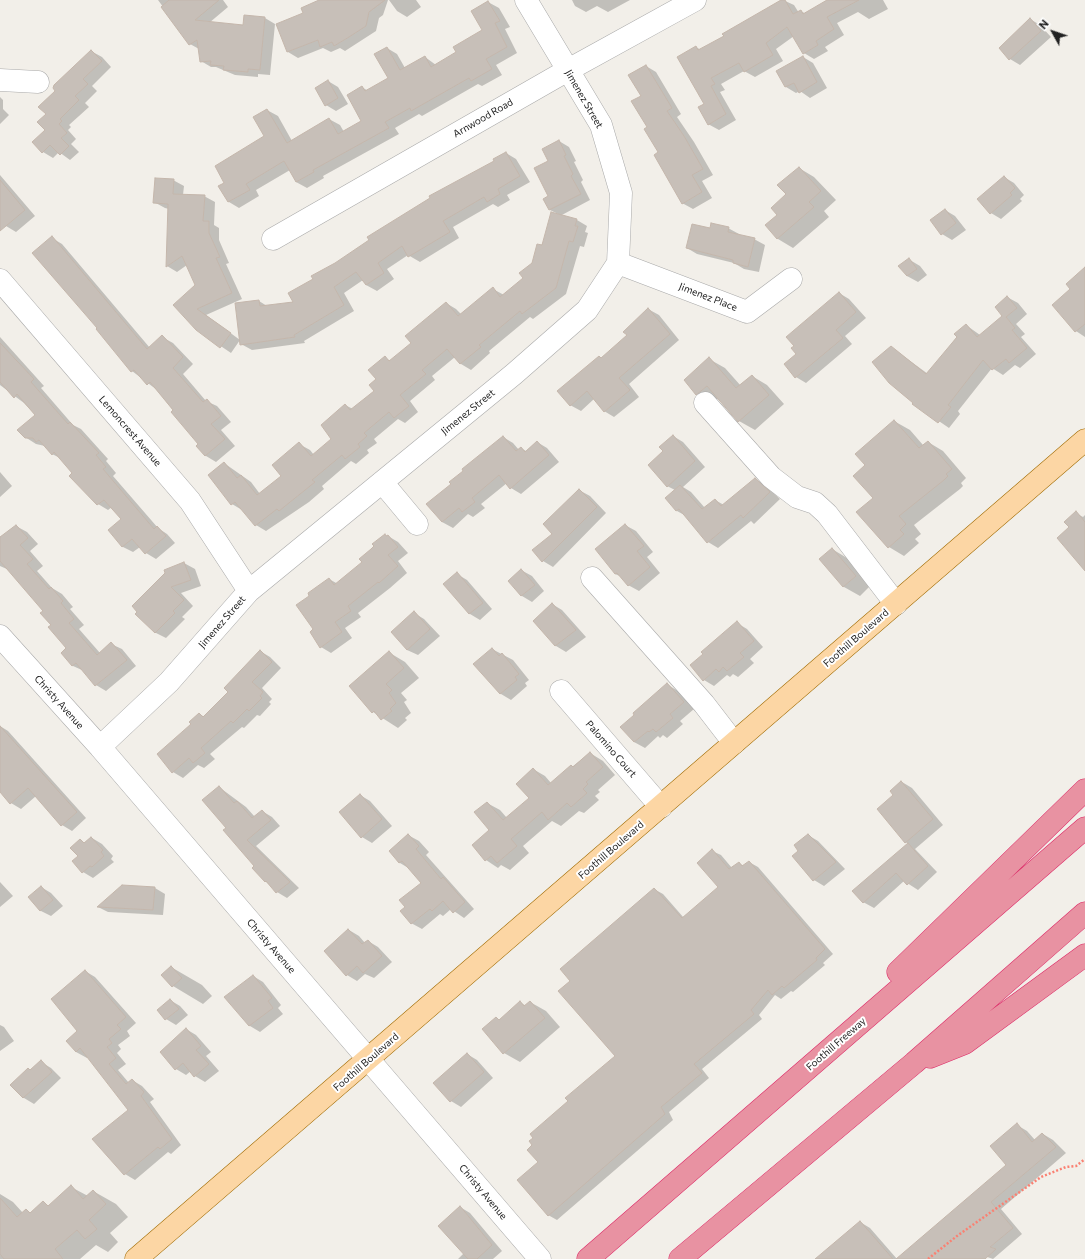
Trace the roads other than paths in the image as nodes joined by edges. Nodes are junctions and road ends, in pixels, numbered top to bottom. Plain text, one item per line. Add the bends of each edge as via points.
1 (526, 0) edge
2 (695, 0) edge
3 (568, 70) junction
4 (0, 80) edge
5 (38, 82) dead end
6 (273, 239) dead end
7 (618, 263) junction
8 (791, 278) dead end
9 (0, 280) edge
10 (705, 403) dead end
11 (1085, 440) edge
12 (382, 482) junction
13 (417, 524) dead end
14 (592, 578) dead end
15 (248, 591) junction
16 (896, 604) junction
17 (0, 636) edge
18 (561, 691) dead end
19 (734, 744) junction
20 (100, 747) junction
21 (1085, 790) edge
22 (661, 807) junction
23 (1085, 828) edge
24 (1085, 913) edge
25 (1085, 955) edge
26 (368, 1059) junction
27 (914, 1063) junction
28 (732, 1134) junction
29 (594, 1253) edge
30 (136, 1259) edge
31 (540, 1259) edge
32 (680, 1259) edge

1 - 3 street, Jimenez Street
2 - 3 street, Arnwood Road
3 - 6 street, Arnwood Road
3 - 7 street, Jimenez Street via 601,125 621,193
4 - 5 street
7 - 8 street, Jimenez Place via 747,312
7 - 12 street, Jimenez Street via 587,310 514,374
9 - 15 street, Lemoncrest Avenue via 190,500
10 - 16 street via 771,477 797,497 815,503 827,514
11 - 16 main road, Foothill Boulevard
12 - 13 street
12 - 15 street, Jimenez Street
14 - 19 street via 704,704
15 - 20 street, Jimenez Street via 169,682
16 - 19 main road, Foothill Boulevard
17 - 20 street, Christy Avenue
18 - 22 street, Palomino Court
19 - 22 main road, Foothill Boulevard
20 - 26 street, Christy Avenue
21 - 28 highway
22 - 26 main road, Foothill Boulevard
23 - 28 highway, Foothill Freeway
24 - 27 highway
25 - 27 highway via 965,1043
26 - 30 main road, Foothill Boulevard
26 - 31 street, Christy Avenue
27 - 32 highway
28 - 29 highway, Foothill Freeway

